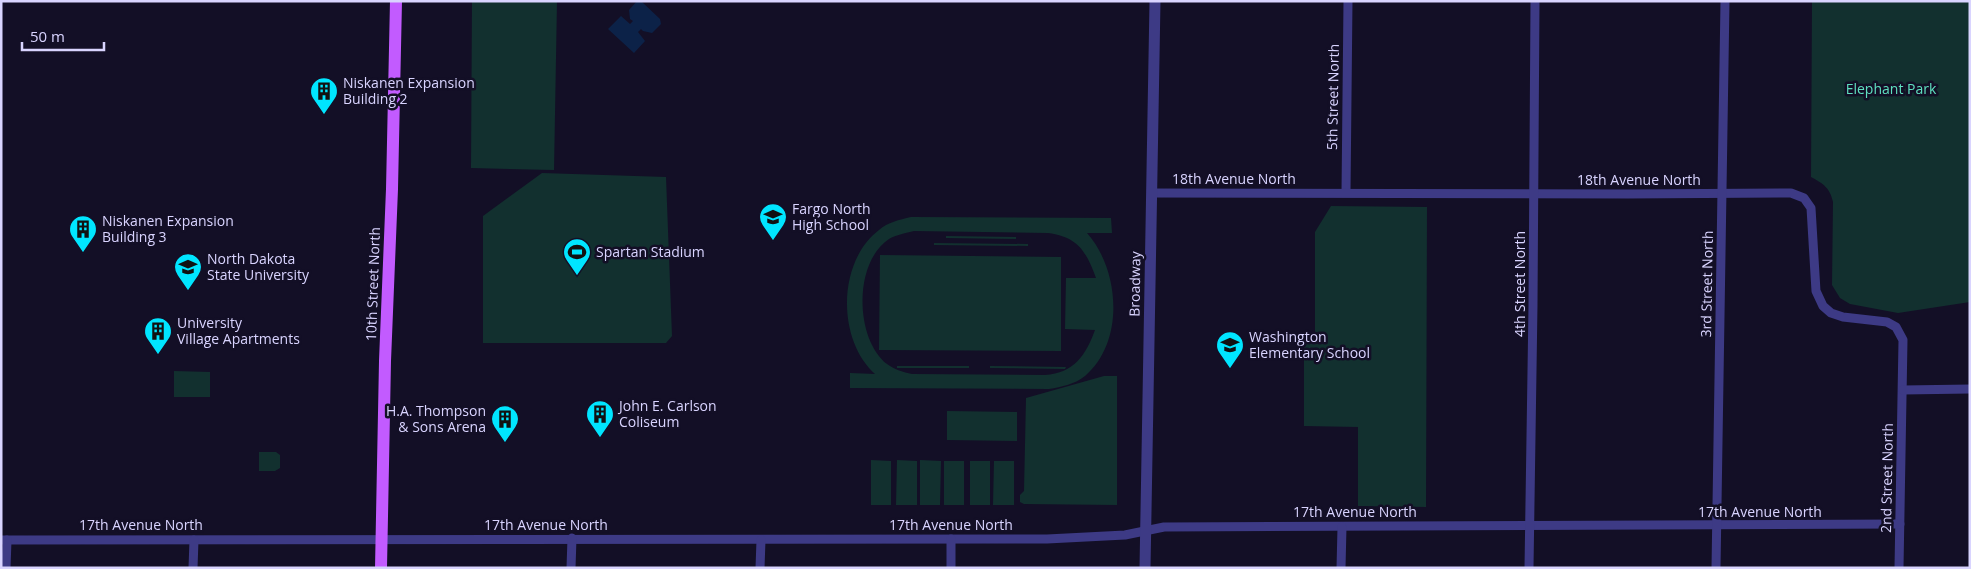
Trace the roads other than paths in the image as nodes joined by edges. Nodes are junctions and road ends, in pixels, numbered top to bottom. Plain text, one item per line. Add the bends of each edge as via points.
1 (396, 1) edge
2 (1155, 1) edge
3 (1348, 1) edge
4 (1535, 1) edge
5 (1725, 1) edge
6 (1152, 192) junction
7 (1346, 192) junction
8 (1534, 193) junction
9 (1722, 193) junction
10 (1970, 389) edge
11 (1903, 390) junction
12 (1900, 524) junction
13 (1530, 525) junction
14 (1716, 525) junction
15 (1342, 526) junction
16 (1145, 530) junction
17 (382, 538) junction
18 (572, 538) junction
19 (951, 539) junction
20 (4, 540) edge
21 (194, 540) junction
22 (761, 540) junction
23 (6, 568) edge
24 (193, 568) edge
25 (381, 568) edge
26 (572, 568) edge
27 (760, 568) edge
28 (951, 568) edge
29 (1145, 568) edge
30 (1341, 568) edge
31 (1529, 568) edge
32 (1716, 568) edge
33 (1899, 568) edge

1 - 17 main road, 10th Street North
2 - 6 street, Broadway
3 - 7 street, 5th Street North
4 - 8 street, 4th Street North
5 - 9 street, 3rd Street North
6 - 7 street, 18th Avenue North
6 - 16 street, Broadway
7 - 8 street, 18th Avenue North
8 - 9 street, 18th Avenue North
8 - 13 street, 4th Street North
9 - 11 street, 18th Avenue North via 1791,192 1804,198 1812,208 1816,290 1823,306 1843,317 1887,322 1896,327 1903,340
9 - 14 street, 3rd Street North
10 - 11 street
11 - 12 street, 2nd Street North
12 - 14 street, 17th Avenue North
12 - 33 street, 2nd Street North
13 - 14 street, 17th Avenue North
13 - 15 street, 17th Avenue North
13 - 31 street, 4th Street North
14 - 32 street, 3rd Street North
15 - 16 street, 17th Avenue North via 1164,527
15 - 30 street
16 - 19 street, 17th Avenue North via 1126,535 1047,539
16 - 29 street, Broadway
17 - 18 street, 17th Avenue North
17 - 21 street, 17th Avenue North
17 - 25 main road, 10th Street North
18 - 22 street, 17th Avenue North
18 - 26 street
19 - 22 street, 17th Avenue North
19 - 28 street
20 - 21 street, 17th Avenue North
20 - 23 street
21 - 24 street
22 - 27 street

